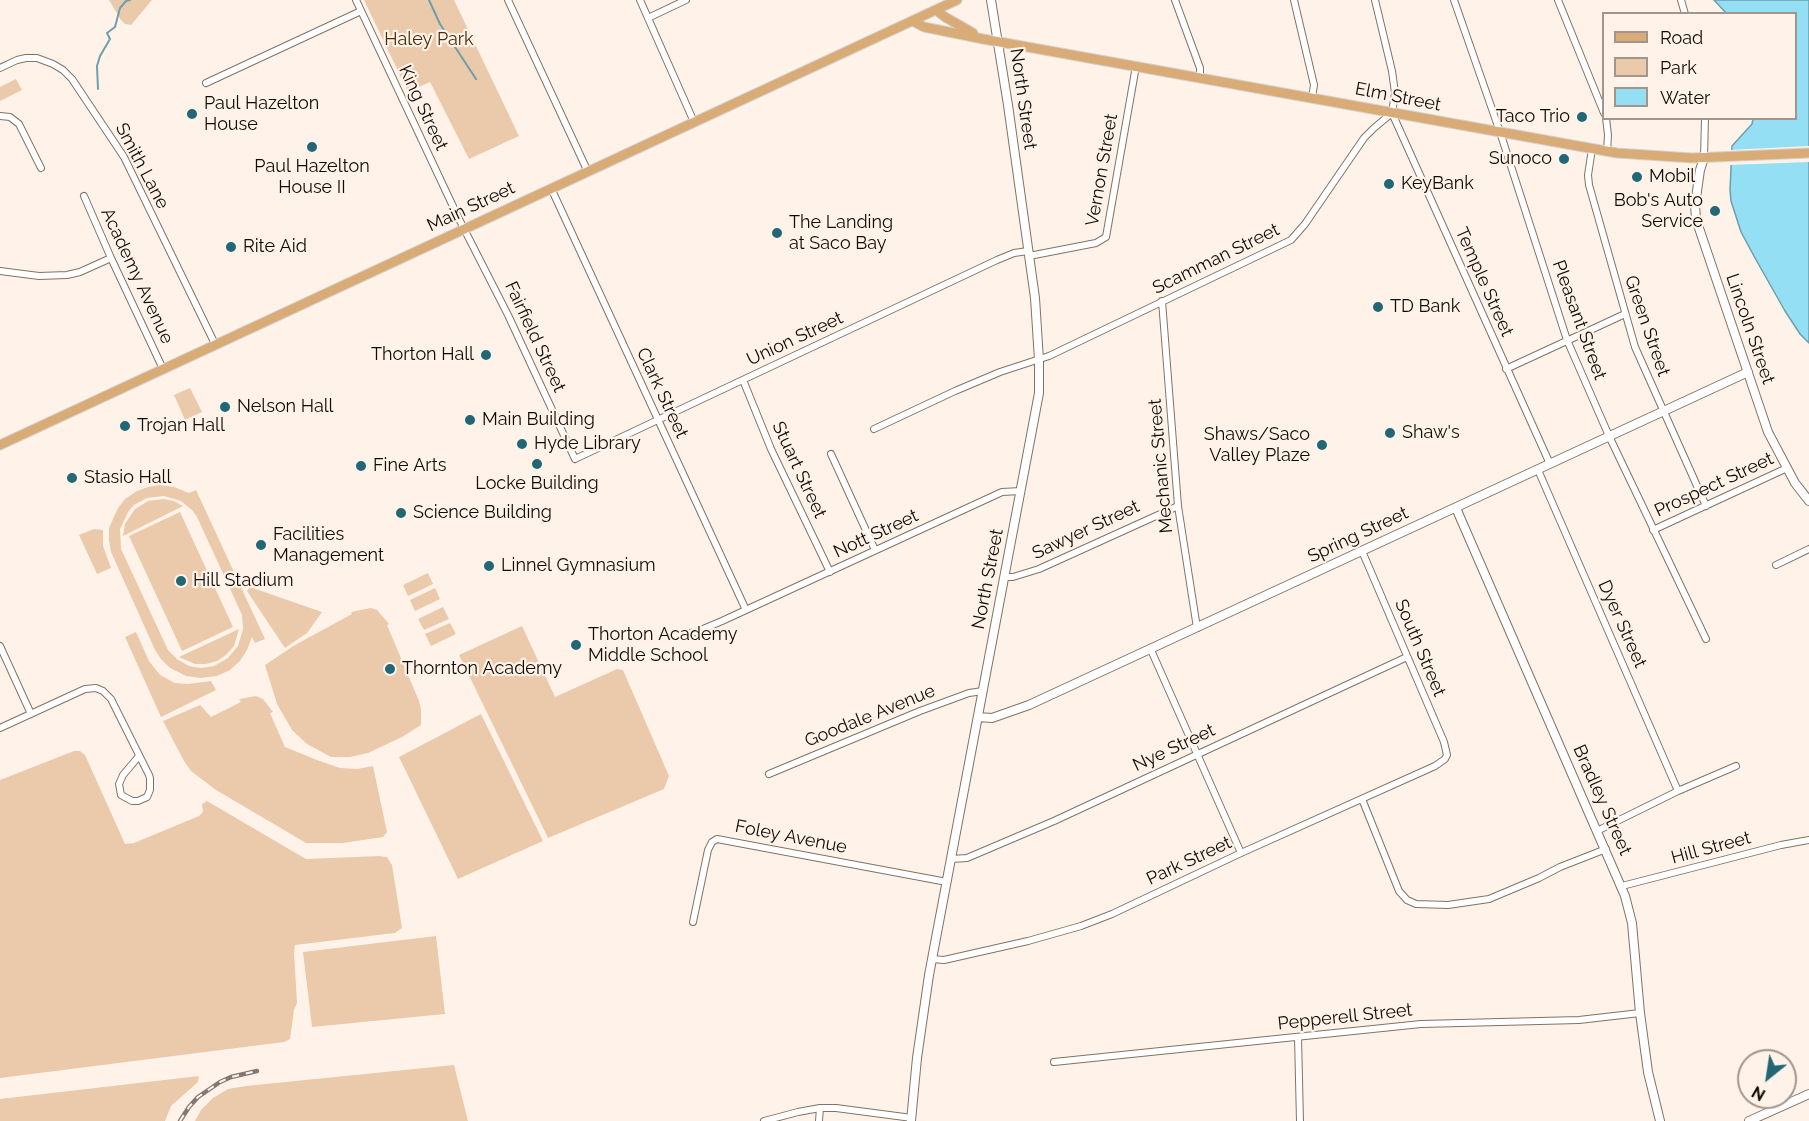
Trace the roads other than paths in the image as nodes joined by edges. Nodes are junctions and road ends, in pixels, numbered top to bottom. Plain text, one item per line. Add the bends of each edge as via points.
1 (356, 0) edge
2 (508, 0) edge
3 (640, 0) edge
4 (687, 0) edge
5 (957, 0) edge
6 (991, 0) edge
7 (1175, 0) edge
8 (1294, 0) edge
9 (1375, 0) edge
10 (1454, 0) edge
11 (1558, 0) edge
12 (936, 10) junction
13 (361, 11) junction
14 (648, 18) junction
15 (913, 21) junction
16 (983, 39) junction
17 (998, 41) junction
18 (1136, 66) junction
19 (0, 68) edge
20 (1200, 77) junction
21 (206, 83) dead end
22 (1312, 98) junction
23 (1602, 108) edge
24 (1392, 113) junction
25 (0, 116) edge
26 (1606, 120) edge
27 (1705, 120) edge
28 (694, 122) junction
29 (1500, 132) junction
30 (1592, 149) junction
31 (1607, 152) junction
32 (1809, 153) edge
33 (1704, 158) junction
34 (41, 168) dead end
35 (588, 172) junction
36 (551, 188) junction
37 (84, 196) dead end
38 (464, 229) junction
39 (1029, 253) junction
40 (111, 258) junction
41 (0, 271) edge
42 (1162, 301) junction
43 (1625, 314) junction
44 (1567, 340) junction
45 (215, 344) junction
46 (1039, 360) junction
47 (163, 369) junction
48 (1506, 369) junction
49 (1748, 372) junction
50 (743, 380) junction
51 (1663, 412) junction
52 (658, 420) junction
53 (874, 429) dead end
54 (1609, 436) junction
55 (0, 444) edge
56 (831, 454) dead end
57 (575, 459) joint
58 (1550, 464) junction
59 (1787, 468) junction
60 (1538, 470) junction
61 (1021, 491) junction
62 (1809, 501) edge
63 (1178, 506) junction
64 (1706, 506) junction
65 (1456, 508) junction
66 (1653, 530) junction
67 (1809, 549) edge
68 (875, 550) junction
69 (1362, 551) junction
70 (1776, 565) dead end
71 (830, 572) junction
72 (1005, 577) junction
73 (746, 610) junction
74 (1197, 628) junction
75 (684, 634) dead end
76 (1706, 639) dead end
77 (0, 646) edge
78 (1151, 650) junction
79 (1407, 657) junction
80 (983, 691) junction
81 (31, 714) junction
82 (978, 717) junction
83 (0, 728) edge
84 (1196, 754) junction
85 (139, 756) junction
86 (1446, 757) joint
87 (1736, 766) dead end
88 (769, 774) dead end
89 (1678, 790) junction
90 (1362, 799) junction
91 (1597, 831) junction
92 (1809, 840) edge
93 (1606, 849) junction
94 (1241, 853) junction
95 (951, 859) junction
96 (947, 882) junction
97 (1622, 886) junction
98 (693, 922) dead end
99 (932, 959) junction
100 (1640, 1013) junction
101 (1298, 1037) junction
102 (1054, 1062) dead end
103 (1809, 1094) edge
104 (820, 1108) junction
105 (911, 1119) edge
106 (764, 1121) edge
107 (819, 1121) edge
108 (1300, 1121) edge
109 (1660, 1121) edge
110 (1749, 1121) edge

1 - 13 street, King Street
2 - 35 street
3 - 14 street
4 - 14 street
5 - 12 main road, Main Street
6 - 17 main road, North Street
7 - 20 street
8 - 22 street via 1314,84
9 - 24 street via 1394,81
10 - 29 street, Pleasant Street
11 - 23 street
12 - 15 main road, Main Street
12 - 16 main road, Elm Street
13 - 21 street
13 - 38 street, King Street
14 - 28 street
15 - 16 main road, Elm Street via 924,27
15 - 28 main road, Main Street
16 - 17 main road, Elm Street
17 - 18 main road, Elm Street
17 - 39 main road, North Street
18 - 20 main road, Elm Street
18 - 39 street, Vernon Street via 1106,237 1096,243
19 - 45 street, Smith Lane via 16,60 37,58 63,70 72,79 124,157
20 - 22 main road, Elm Street
22 - 24 main road, Elm Street
24 - 29 main road, Elm Street
24 - 42 street, Scamman Street via 1364,138 1291,240
24 - 48 street, Temple Street
25 - 34 street via 19,124
26 - 31 street
27 - 33 street
28 - 35 main road, Main Street
29 - 30 main road, Elm Street
29 - 44 street, Pleasant Street
30 - 31 main road, Elm Street
30 - 43 street, Green Street via 1589,185
31 - 33 main road, Elm Street
32 - 33 main road, Elm Street
33 - 49 main road, Lincoln Street via 1696,219
35 - 36 main road, Main Street
36 - 38 main road, Main Street
36 - 52 street, Clark Street
37 - 40 street, Academy Avenue
38 - 45 main road, Main Street
38 - 57 street, Fairfield Street
39 - 46 main road, North Street
39 - 50 street, Union Street via 1014,253 997,260
40 - 41 street via 67,275
40 - 47 street, Academy Avenue
42 - 46 street, Scamman Street
42 - 63 street, Mechanic Street
43 - 44 street
43 - 51 street, Green Street
44 - 48 street
44 - 54 street, Pleasant Street
45 - 47 main road, Main Street
46 - 53 street, Scamman Street via 991,376
46 - 61 main road, North Street via 1038,402
47 - 55 main road, Main Street
48 - 58 street, Temple Street
49 - 51 main road, Spring Street
49 - 59 main road, Lincoln Street via 1768,432
50 - 52 street, Union Street
50 - 71 street, Stuart Street
51 - 54 main road, Spring Street
51 - 64 street, Green Street
52 - 57 street, Union Street
52 - 73 street, Clark Street
54 - 58 main road, Spring Street
54 - 66 street, Pleasant Street
56 - 68 street
58 - 60 main road, Spring Street
59 - 62 main road, Lincoln Street
59 - 64 street, Prospect Street
60 - 65 main road, Spring Street
60 - 89 street, Dyer Street
61 - 68 street, Nott Street via 1002,492
61 - 72 main road, North Street
63 - 72 street, Sawyer Street via 1050,565
63 - 74 street, Mechanic Street
64 - 66 street, Prospect Street
65 - 69 main road, Spring Street
65 - 91 main road, Bradley Street
66 - 76 street, Pleasant Street
67 - 70 street
68 - 71 street, Nott Street
69 - 74 main road, Spring Street
69 - 79 street, South Street
71 - 73 street, Nott Street
72 - 80 main road, North Street
73 - 75 street, Nott Street
74 - 78 main road, Spring Street
77 - 81 street
78 - 82 main road, Spring Street via 1016,710 992,718
78 - 84 street
79 - 84 street, Nye Street
79 - 86 street, South Street via 1444,742
80 - 82 main road, North Street
80 - 88 street, Goodale Avenue via 920,711
81 - 83 street
81 - 85 street via 85,689 100,689 111,699
82 - 95 main road, North Street
84 - 94 street
84 - 95 street, Nye Street via 1054,821 967,858
85 - 85 street via 119,784 121,795 132,801 145,798 151,787
86 - 90 street, Park Street via 1439,764
87 - 89 street
89 - 91 street
90 - 93 street via 1398,891 1416,904 1448,905 1489,899
90 - 94 street, Park Street
91 - 93 main road, Bradley Street
92 - 97 street, Hill Street
93 - 97 main road, Bradley Street
94 - 99 street, Park Street via 1081,926 944,960
95 - 96 main road, North Street
96 - 98 street, Foley Avenue via 717,839 708,850
96 - 99 main road, North Street
97 - 100 main road, Bradley Street via 1632,924
99 - 105 main road, North Street
100 - 101 street, Pepperell Street via 1579,1020 1437,1022
100 - 109 main road, Bradley Street via 1649,1083
101 - 102 street, Pepperell Street
101 - 108 street
103 - 110 main road
104 - 105 street
104 - 106 street
104 - 107 street

